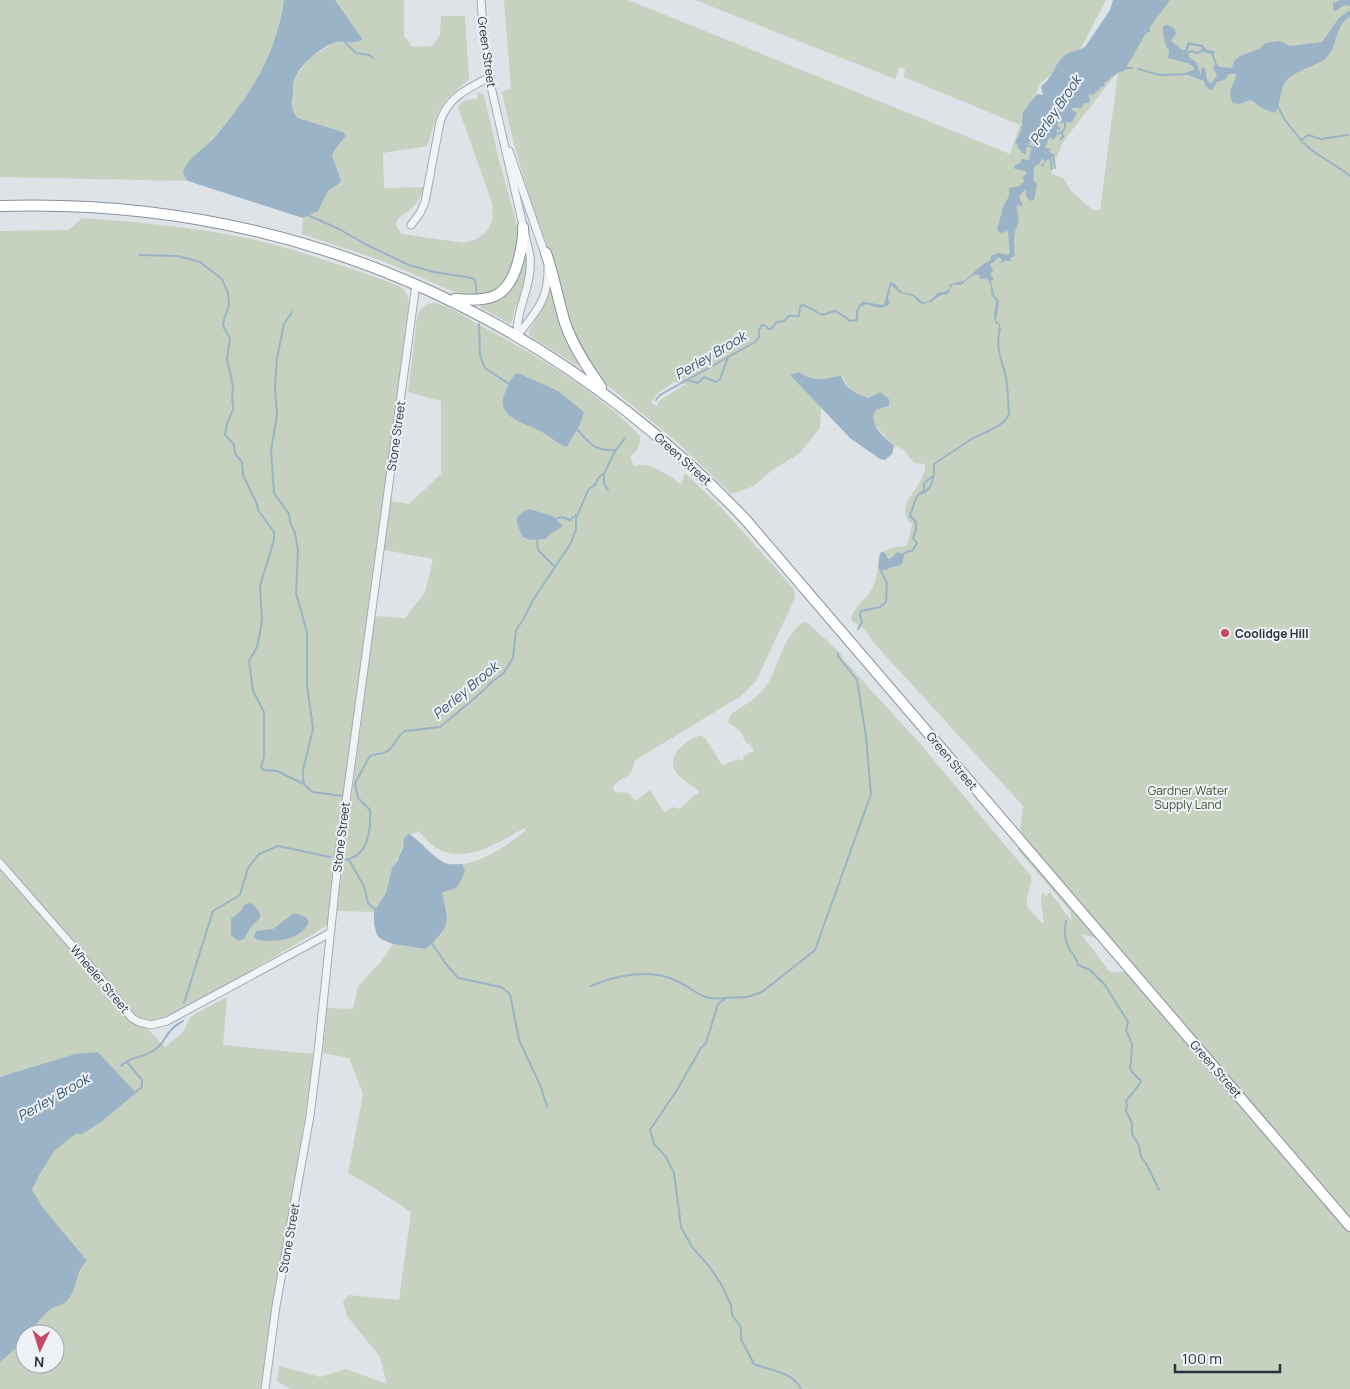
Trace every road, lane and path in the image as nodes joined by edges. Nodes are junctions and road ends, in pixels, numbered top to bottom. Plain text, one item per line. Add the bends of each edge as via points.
1 (481, 0) edge
2 (490, 77) junction
3 (495, 103) junction
4 (0, 206) edge
5 (411, 225) dead end
6 (523, 227) junction
7 (546, 253) junction
8 (416, 284) junction
9 (446, 298) junction
10 (518, 336) junction
11 (608, 396) junction
12 (0, 863) edge
13 (330, 933) junction
14 (1350, 1226) edge
15 (265, 1389) edge

1 - 2 street, Green Street
2 - 3 street, Green Street
2 - 5 street via 460,94 444,112 424,202
3 - 6 street, Green Street
3 - 7 street, Green Street
4 - 8 highway via 100,207 203,220 308,245
6 - 9 highway via 517,266 502,292 483,300
6 - 10 street, Green Street via 530,272 518,317
7 - 10 street, Green Street via 548,271 544,295 538,310
7 - 11 highway via 570,336
8 - 9 highway
8 - 13 street, Stone Street
9 - 10 highway
10 - 11 highway, Green Street
11 - 14 highway, Green Street via 676,452 745,519
12 - 13 street, Wheeler Street via 132,1018 145,1024 167,1021
13 - 15 street, Stone Street via 310,1116 276,1306

